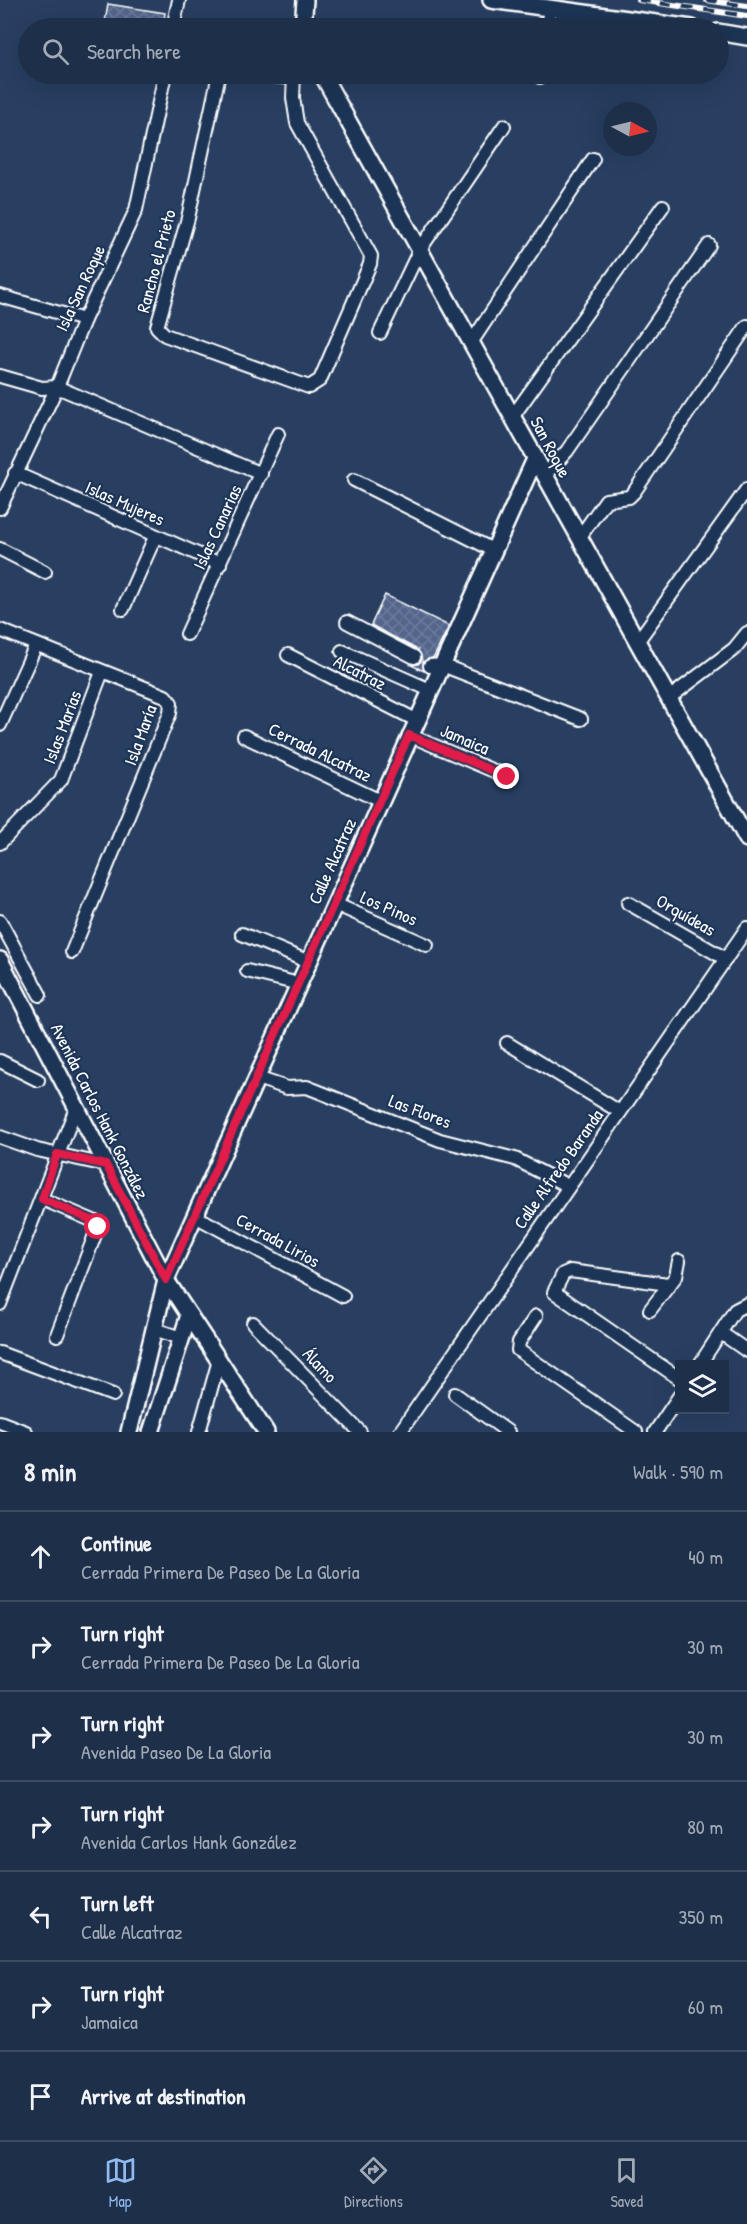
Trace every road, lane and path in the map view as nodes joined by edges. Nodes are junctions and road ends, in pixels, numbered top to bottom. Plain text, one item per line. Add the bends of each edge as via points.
1 (179, 0) edge
2 (305, 0) edge
3 (491, 0) edge
4 (550, 8) junction
5 (175, 18) edge
6 (304, 18) edge
7 (548, 18) edge
8 (621, 18) edge
9 (729, 34) edge
10 (747, 37) edge
11 (163, 84) edge
12 (216, 84) edge
13 (294, 84) edge
14 (327, 84) edge
15 (504, 126) dead end
16 (593, 159) dead end
17 (663, 206) dead end
18 (709, 245) dead end
19 (419, 251) junction
20 (0, 296) edge
21 (84, 320) junction
22 (747, 326) edge
23 (380, 333) dead end
24 (471, 343) junction
25 (0, 376) edge
26 (57, 387) junction
27 (513, 416) junction
28 (278, 434) dead end
29 (535, 459) junction
30 (15, 473) junction
31 (261, 474) junction
32 (544, 476) junction
33 (354, 480) dead end
34 (747, 489) edge
35 (1, 503) edge
36 (155, 537) junction
37 (579, 538) junction
38 (0, 549) edge
39 (493, 550) junction
40 (220, 564) junction
41 (45, 572) dead end
42 (123, 609) dead end
43 (347, 622) dead end
44 (0, 630) edge
45 (747, 633) edge
46 (187, 634) dead end
47 (637, 642) junction
48 (36, 645) junction
49 (342, 651) dead end
50 (288, 655) dead end
51 (414, 657) dead end
52 (436, 666) junction
53 (102, 672) junction
54 (430, 690) junction
55 (669, 698) junction
56 (581, 719) dead end
57 (416, 720) junction
58 (0, 724) edge
59 (409, 735) junction
60 (244, 736) dead end
61 (507, 777) dead end
62 (380, 801) junction
63 (746, 832) edge
64 (0, 843) edge
65 (335, 903) junction
66 (628, 903) dead end
67 (0, 921) edge
68 (747, 928) edge
69 (242, 934) dead end
70 (427, 945) dead end
71 (72, 952) dead end
72 (726, 959) junction
73 (0, 960) edge
74 (309, 962) junction
75 (247, 971) dead end
76 (299, 984) junction
77 (39, 995) dead end
78 (507, 1043) dead end
79 (0, 1061) edge
80 (257, 1078) junction
81 (38, 1080) dead end
82 (76, 1108) junction
83 (620, 1112) junction
84 (0, 1137) edge
85 (57, 1154) junction
86 (106, 1165) junction
87 (568, 1186) junction
88 (42, 1199) junction
89 (195, 1216) junction
90 (679, 1261) dead end
91 (166, 1280) junction
92 (668, 1284) junction
93 (343, 1296) dead end
94 (0, 1304) edge
95 (744, 1305) edge
96 (650, 1310) dead end
97 (189, 1315) junction
98 (536, 1316) dead end
99 (253, 1323) dead end
100 (154, 1329) junction
101 (721, 1333) junction
102 (57, 1335) dead end
103 (182, 1338) junction
104 (747, 1351) edge
105 (0, 1353) edge
106 (219, 1360) junction
107 (703, 1360) edge
108 (675, 1376) edge
109 (454, 1394) dead end
110 (113, 1395) dead end
111 (675, 1402) edge
112 (0, 1422) edge
113 (26, 1432) edge
114 (129, 1432) edge
115 (151, 1432) edge
116 (199, 1432) edge
117 (266, 1432) edge
118 (360, 1432) edge
119 (400, 1432) edge
120 (508, 1432) edge
121 (636, 1432) edge
122 (655, 1432) edge

1 - 5 street
2 - 6 main road
3 - 4 main road
4 - 7 street
4 - 8 main road
9 - 10 main road
11 - 21 street, Isla San Roque via 136,210
12 - 13 street, Rancho el Prieto via 188,218 157,327 165,336 313,387 320,380 371,256 297,123
14 - 19 main road, San Roque
15 - 19 street
16 - 24 street
17 - 27 street
18 - 32 street via 567,451
19 - 23 street
19 - 24 main road, San Roque
20 - 21 street
21 - 26 street, Isla San Roque
22 - 37 street via 634,492 606,500
24 - 27 main road, San Roque
25 - 26 street via 42,388
26 - 30 street, Isla San Roque
26 - 31 street
27 - 29 main road, San Roque
28 - 31 street, Islas Canarias
29 - 32 main road, San Roque
29 - 39 main road, Calle Alcatraz
30 - 35 street, Isla San Roque
30 - 36 street, Islas Mujeres
31 - 40 street, Islas Canarias
32 - 37 main road, San Roque
33 - 39 street
34 - 47 street
36 - 40 street, Islas Mujeres
36 - 42 street
37 - 47 main road, San Roque
38 - 41 street
39 - 52 main road, Calle Alcatraz
40 - 46 street, Islas Canarias
43 - 51 street
44 - 48 street, Isla María
45 - 55 street via 734,649
47 - 55 main road, San Roque
48 - 53 street, Isla María
48 - 58 street
49 - 54 street
50 - 57 street, Alcatraz
52 - 54 main road, Calle Alcatraz
52 - 56 street
53 - 64 street, Islas Marías via 62,780
53 - 71 street, Isla María via 165,696 171,702 170,713
54 - 57 main road, Calle Alcatraz
55 - 63 main road, San Roque
57 - 59 main road, Calle Alcatraz
59 - 61 street, Jamaica
59 - 62 main road, Calle Alcatraz
60 - 62 street, Cerrada Alcatraz
62 - 65 main road, Calle Alcatraz
65 - 70 street, Los Pinos
65 - 74 main road, Calle Alcatraz
66 - 72 street, Orquídeas
67 - 77 street
68 - 72 street, Calle Alfredo Baranda
69 - 74 street
72 - 83 street, Calle Alfredo Baranda
73 - 82 main road, Avenida Carlos Hank González
74 - 76 main road, Calle Alcatraz
75 - 76 street
76 - 80 main road, Calle Alcatraz
78 - 83 street
79 - 81 street
80 - 87 street, Las Flores via 287,1088 307,1087 440,1140 515,1159
80 - 89 main road, Calle Alcatraz
82 - 85 street
82 - 86 main road, Avenida Carlos Hank González
83 - 87 street, Calle Alfredo Baranda
84 - 85 street
85 - 86 street
85 - 88 street
86 - 91 main road, Avenida Carlos Hank González
87 - 119 street, Calle Alfredo Baranda
88 - 94 street
88 - 102 street via 96,1222 98,1227
89 - 91 main road, Calle Alcatraz
89 - 93 street, Cerrada Lirios
90 - 92 street via 676,1276
91 - 97 main road, Avenida Carlos Hank González
91 - 100 main road, Calle Alcatraz
92 - 96 street
92 - 108 street via 570,1271 563,1274 554,1292
95 - 101 street
97 - 103 main road
97 - 106 main road, Avenida Carlos Hank González
98 - 121 street via 518,1350
99 - 118 street, Álamo
100 - 103 street
100 - 114 main road, Calle Alcatraz
101 - 104 street
101 - 107 street
103 - 115 main road
105 - 110 street
106 - 116 street
106 - 117 main road, Avenida Carlos Hank González
109 - 120 street
111 - 122 street
112 - 113 street

